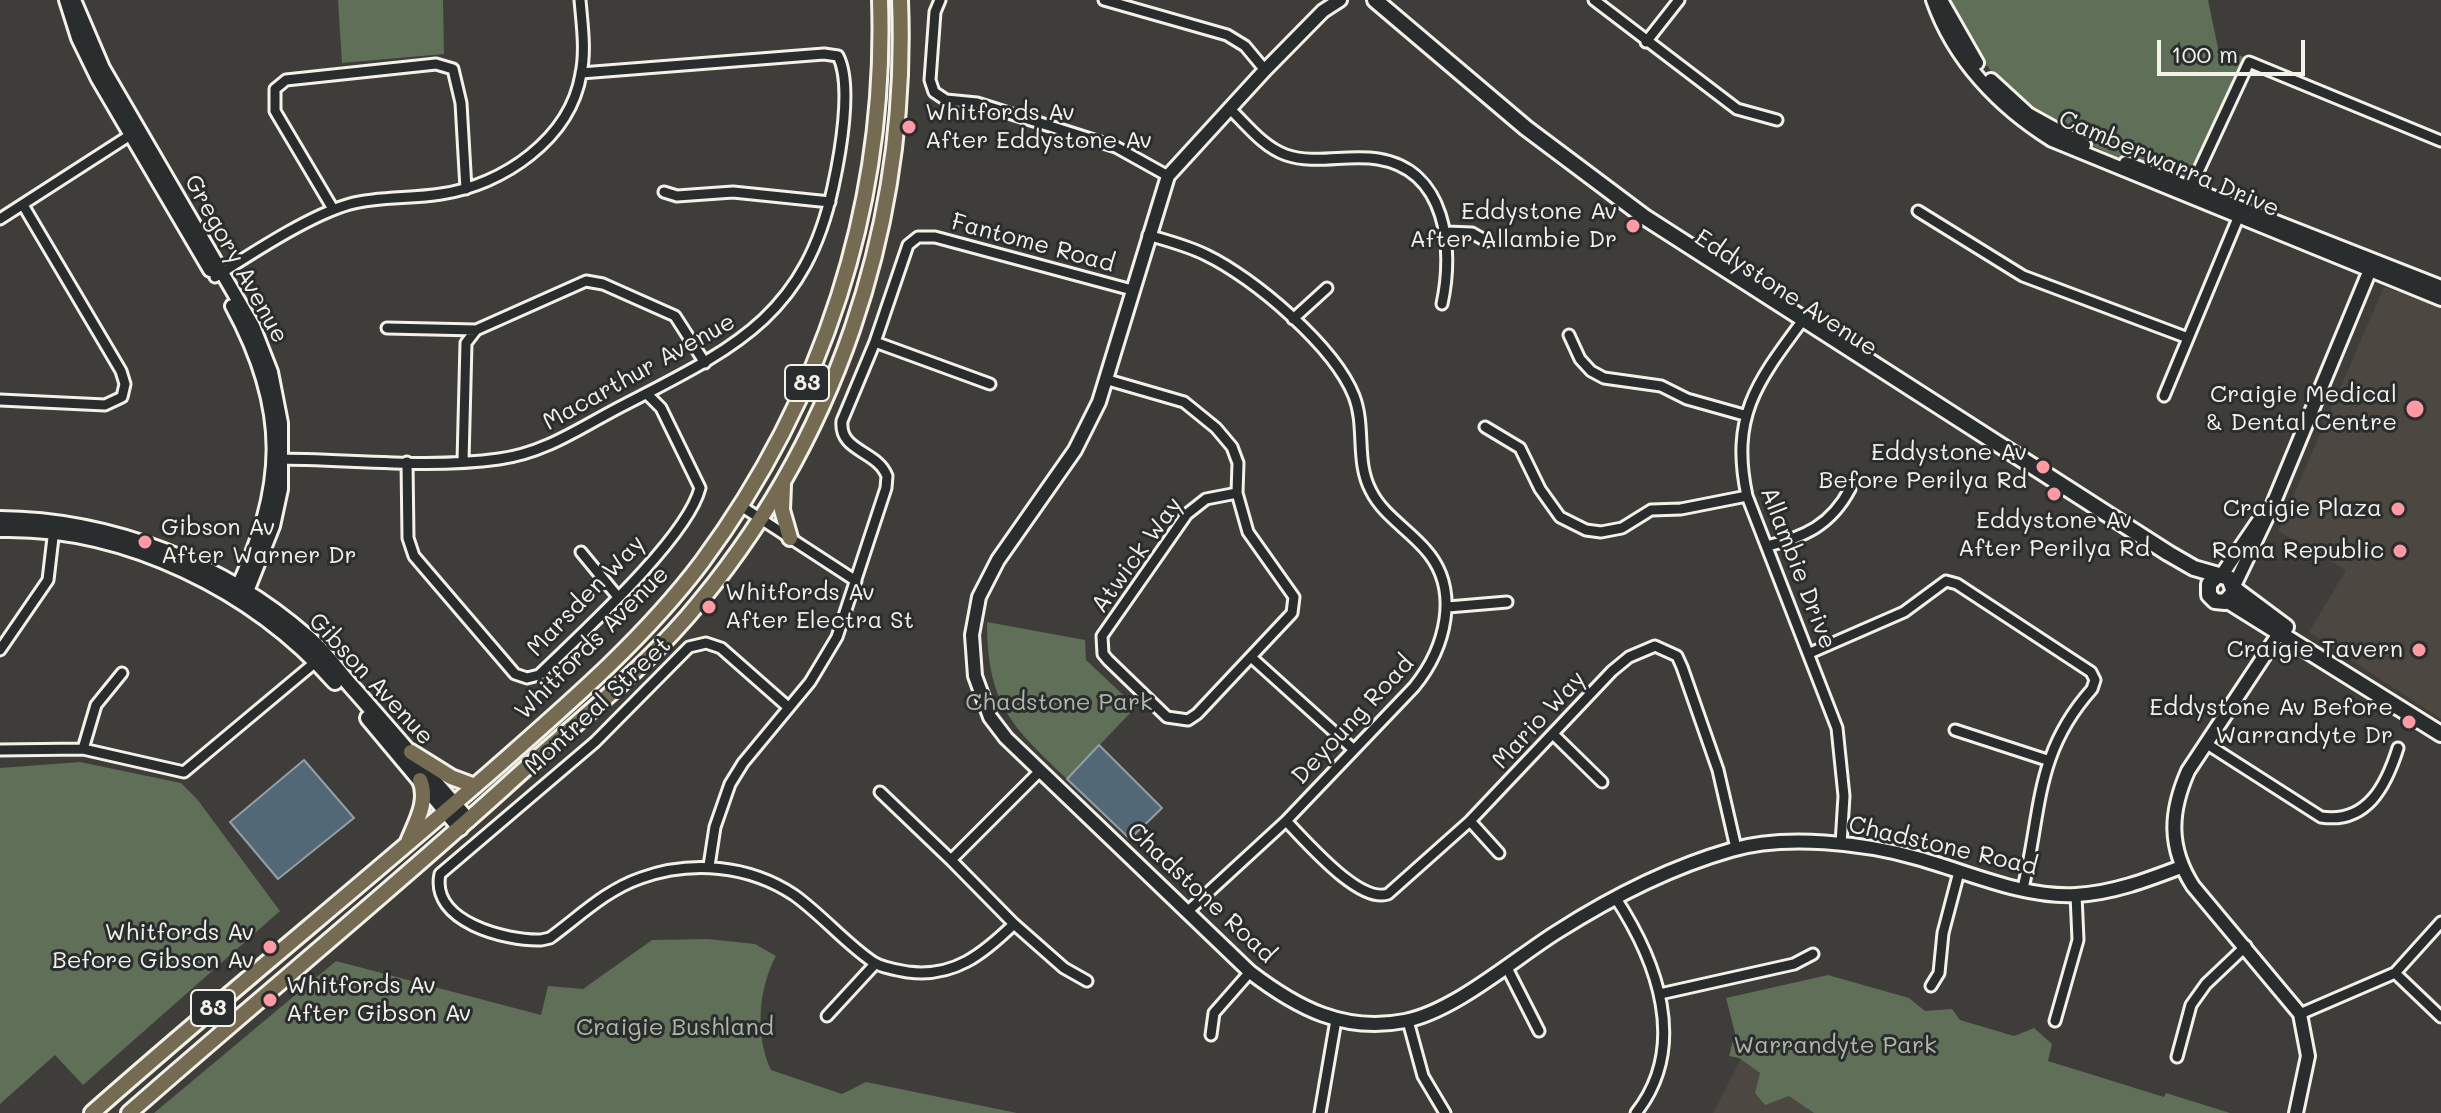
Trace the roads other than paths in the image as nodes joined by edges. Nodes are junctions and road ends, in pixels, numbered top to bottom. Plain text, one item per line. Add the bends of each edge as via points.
1 (66, 0) edge
2 (74, 0) edge
3 (580, 0) edge
4 (880, 0) edge
5 (900, 0) edge
6 (940, 0) edge
7 (1104, 0) edge
8 (1340, 0) edge
9 (1362, 0) edge
10 (1375, 0) edge
11 (1594, 0) edge
12 (1679, 0) edge
13 (1933, 0) edge
14 (1941, 0) edge
15 (1325, 5) edge
16 (1646, 42) junction
17 (1265, 70) junction
18 (581, 73) junction
19 (1229, 108) junction
20 (1777, 120) dead end
21 (135, 132) junction
22 (2441, 141) edge
23 (1168, 176) junction
24 (466, 189) junction
25 (2190, 190) junction
26 (664, 192) dead end
27 (830, 202) junction
28 (23, 205) junction
29 (333, 209) junction
30 (1918, 211) dead end
31 (2241, 212) junction
32 (0, 219) edge
33 (1447, 232) junction
34 (1148, 235) junction
35 (1486, 241) dead end
36 (2371, 267) junction
37 (218, 275) junction
38 (2441, 287) edge
39 (1327, 288) dead end
40 (1132, 290) junction
41 (2441, 299) edge
42 (1442, 304) dead end
43 (1293, 319) junction
44 (1800, 323) junction
45 (387, 328) dead end
46 (476, 330) junction
47 (1569, 335) dead end
48 (2188, 338) junction
49 (875, 342) junction
50 (705, 363) junction
51 (1108, 380) junction
52 (990, 384) dead end
53 (647, 394) junction
54 (2164, 396) dead end
55 (0, 400) edge
56 (1744, 415) junction
57 (1485, 427) dead end
58 (279, 459) junction
59 (463, 461) junction
60 (407, 462) junction
61 (783, 481) junction
62 (1850, 489) dead end
63 (1237, 493) junction
64 (1747, 496) junction
65 (741, 506) junction
66 (2267, 515) junction
67 (0, 519) edge
68 (760, 519) junction
69 (54, 528) junction
70 (0, 529) edge
71 (790, 538) junction
72 (1767, 546) junction
73 (581, 552) dead end
74 (2219, 576) junction
75 (856, 581) junction
76 (2208, 592) junction
77 (2232, 592) junction
78 (241, 594) junction
79 (618, 597) junction
80 (1507, 602) dead end
81 (1448, 607) junction
82 (2282, 629) junction
83 (0, 650) edge
84 (1810, 653) junction
85 (1251, 657) junction
86 (320, 658) junction
87 (122, 673) dead end
88 (788, 707) junction
89 (2441, 724) edge
90 (1955, 730) dead end
91 (1553, 734) junction
92 (2441, 734) edge
93 (2207, 744) junction
94 (2398, 748) dead end
95 (83, 749) junction
96 (1353, 749) junction
97 (0, 750) edge
98 (411, 752) junction
99 (2047, 760) junction
100 (1040, 771) junction
101 (420, 780) junction
102 (1602, 782) dead end
103 (475, 786) junction
104 (880, 792) dead end
105 (450, 808) junction
106 (1286, 821) junction
107 (1470, 821) junction
108 (464, 824) junction
109 (1841, 844) junction
110 (406, 846) junction
111 (1736, 848) junction
112 (1499, 853) dead end
113 (951, 860) junction
114 (709, 866) junction
115 (2181, 867) junction
116 (1959, 872) junction
117 (2023, 888) junction
118 (2076, 895) junction
119 (1615, 897) junction
120 (1187, 912) junction
121 (2441, 922) edge
122 (1014, 924) junction
123 (2246, 946) junction
124 (1813, 954) dead end
125 (875, 964) junction
126 (1506, 966) junction
127 (1250, 972) junction
128 (2395, 973) junction
129 (1087, 981) dead end
130 (1931, 986) dead end
131 (1660, 994) junction
132 (2300, 1014) junction
133 (827, 1016) dead end
134 (2441, 1017) edge
135 (1336, 1020) junction
136 (1408, 1021) junction
137 (2055, 1021) dead end
138 (1539, 1031) dead end
139 (1211, 1035) dead end
140 (2177, 1057) dead end
141 (2300, 1112) edge
142 (92, 1113) edge
143 (129, 1113) edge
144 (1320, 1113) edge
145 (1445, 1113) edge
146 (1636, 1113) edge

1 - 21 street, Gregory Avenue via 78,38
2 - 21 street, Gregory Avenue
3 - 18 street
4 - 65 main road, Whitfords Avenue / 83 via 875,133 854,251 821,353 786,429
5 - 61 main road, Whitfords Avenue / 83 via 901,99 881,236 839,368
6 - 23 street via 930,80 934,92 946,100 977,103 1116,147
7 - 17 street via 1227,35 1245,46
8 - 15 street, Chadstone Road
9 - 44 main road, Eddystone Avenue via 1594,192
10 - 44 main road, Eddystone Avenue via 1600,185
11 - 16 street
12 - 16 street
13 - 25 street, Camberwarra Drive via 1958,52 2016,116 2060,144
14 - 25 street, Camberwarra Drive via 1980,68 2028,114 2074,141
15 - 17 street, Chadstone Road
16 - 20 street via 1737,109
17 - 19 street, Chadstone Road
18 - 24 street via 563,118 547,138 524,161
18 - 27 street, Macarthur Avenue via 838,56 844,67 843,117
19 - 23 street, Chadstone Road
19 - 33 street via 1281,153 1307,160 1380,159 1397,165 1425,186
21 - 28 street
21 - 37 street, Gregory Avenue
22 - 25 street via 2249,62
23 - 34 street, Chadstone Road
24 - 29 street
24 - 29 street via 461,103 453,69 436,64 286,80 275,89 275,111
25 - 31 street, Camberwarra Drive
26 - 27 street via 733,192
27 - 50 street, Macarthur Avenue via 816,246 789,294 756,329
28 - 32 street
28 - 55 street via 125,384 122,397 105,405
29 - 37 street
30 - 48 street via 2023,276
31 - 36 street, Camberwarra Drive
31 - 48 street
33 - 35 street via 1472,233
33 - 42 street
34 - 40 street, Chadstone Road
34 - 43 street via 1209,256
36 - 38 street, Camberwarra Drive
36 - 41 street, Camberwarra Drive
36 - 66 street
37 - 58 street, Gregory Avenue via 253,326 271,372 278,400
39 - 43 street
40 - 49 street, Fantome Road via 925,235 908,245
40 - 51 street, Chadstone Road
43 - 81 street via 1346,379 1355,398 1363,473 1372,493 1428,552 1441,576
44 - 56 street, Allambie Drive
44 - 74 main road, Eddystone Avenue via 2168,553
44 - 76 main road, Eddystone Avenue
45 - 46 street
46 - 50 street via 586,281 675,316
46 - 59 street via 466,343
47 - 56 street via 1580,359 1604,378 1661,386
48 - 54 street
49 - 52 street
49 - 75 street, Fantome Road via 841,429 847,443 878,461 887,476
50 - 53 street, Macarthur Avenue
51 - 63 street, Atwick Way via 1198,410 1232,447 1238,463
51 - 100 street, Chadstone Road via 1075,450 987,578 974,615 980,694 1006,738
53 - 59 street, Macarthur Avenue via 524,454
53 - 79 street, Marsden Way via 661,408 700,488 695,508
56 - 64 street, Allambie Drive via 1741,455
57 - 64 street via 1520,448 1560,517 1586,530 1622,528 1651,510
58 - 60 street, Macarthur Avenue
58 - 78 street, Gregory Avenue
59 - 60 street, Macarthur Avenue
60 - 79 street, Marsden Way via 408,538 414,556 515,674 539,675
61 - 68 main road, Whitfords Avenue / 83
61 - 71 main road via 782,510
62 - 72 street via 1841,508 1820,527
63 - 85 street, Atwick Way via 1248,532 1294,597 1292,613
63 - 85 street, Atwick Way via 1206,499 1187,514 1108,626 1101,645 1108,660 1167,717 1179,721 1197,714
64 - 72 street, Allambie Drive
65 - 68 street
65 - 103 main road, Whitfords Avenue / 83 via 700,564 637,636
66 - 74 street
66 - 77 street
67 - 69 main road, Gibson Avenue
68 - 71 street
68 - 108 main road, Whitfords Avenue / 83 via 713,585 649,656
69 - 70 main road, Gibson Avenue
69 - 78 main road, Gibson Avenue via 143,554
69 - 83 street via 48,580
71 - 75 street
72 - 84 street, Allambie Drive
73 - 79 street
74 - 76 main road
74 - 77 main road via 2229,578
75 - 88 street, Fantome Road via 837,637
76 - 77 main road via 2215,601
77 - 82 main road
78 - 86 main road, Gibson Avenue
80 - 81 street
81 - 96 street, Deyoung Road via 1433,664
82 - 89 main road
82 - 92 main road
82 - 93 street
84 - 99 street via 1904,612 1946,581 1957,584 2091,672 2095,680
84 - 109 street, Allambie Drive via 1840,748
85 - 96 street
86 - 95 street via 184,772
86 - 98 main road, Gibson Avenue
86 - 101 main road, Gibson Avenue
87 - 95 street via 96,705
88 - 114 street, Fantome Road via 730,784
88 - 114 street, Montreal Street via 721,648 706,643 689,647 595,742 440,874 440,892 459,918 486,931 541,940 639,878
90 - 99 street
91 - 102 street
91 - 107 street, Mario Way
91 - 111 street, Mario Way via 1629,657 1655,646 1666,648 1677,656 1700,713
93 - 94 street via 2321,817 2340,820 2365,806 2390,772
93 - 115 street via 2188,771 2174,814
95 - 97 street
96 - 106 street, Deyoung Road
98 - 103 main road
98 - 105 main road, Gibson Avenue
99 - 117 street
100 - 113 street
100 - 120 street, Chadstone Road
101 - 105 main road, Gibson Avenue
101 - 110 main road via 423,806
103 - 105 main road, Whitfords Avenue / 83
104 - 113 street
105 - 108 main road, Gibson Avenue
105 - 110 main road, Whitfords Avenue / 83
106 - 107 street, Mario Way via 1361,892 1380,897
106 - 120 street, Deyoung Road
107 - 112 street
108 - 143 main road, Whitfords Avenue / 83
109 - 111 street, Chadstone Road
109 - 116 street, Chadstone Road via 1918,858
110 - 142 main road, Whitfords Avenue / 83
111 - 119 street, Chadstone Road via 1670,869
113 - 122 street
114 - 125 street via 792,894
115 - 118 street, Chadstone Road via 2134,885
115 - 123 street
116 - 117 street, Chadstone Road
116 - 130 street via 1939,973
117 - 118 street, Chadstone Road
118 - 137 street via 2078,940
119 - 126 street, Chadstone Road
119 - 131 street via 1631,921
120 - 127 street, Chadstone Road
121 - 128 street
122 - 125 street via 985,952 945,971 922,974
122 - 129 street
123 - 132 street
123 - 140 street via 2191,1005
124 - 131 street via 1794,964
125 - 133 street
126 - 136 street, Chadstone Road
126 - 138 street
127 - 135 street, Chadstone Road via 1288,1001
127 - 139 street via 1214,1013
128 - 132 street
128 - 134 street
131 - 146 street via 1666,1020 1659,1071
132 - 141 street via 2308,1056
135 - 136 street, Chadstone Road via 1373,1025
135 - 144 street
136 - 145 street via 1423,1076

